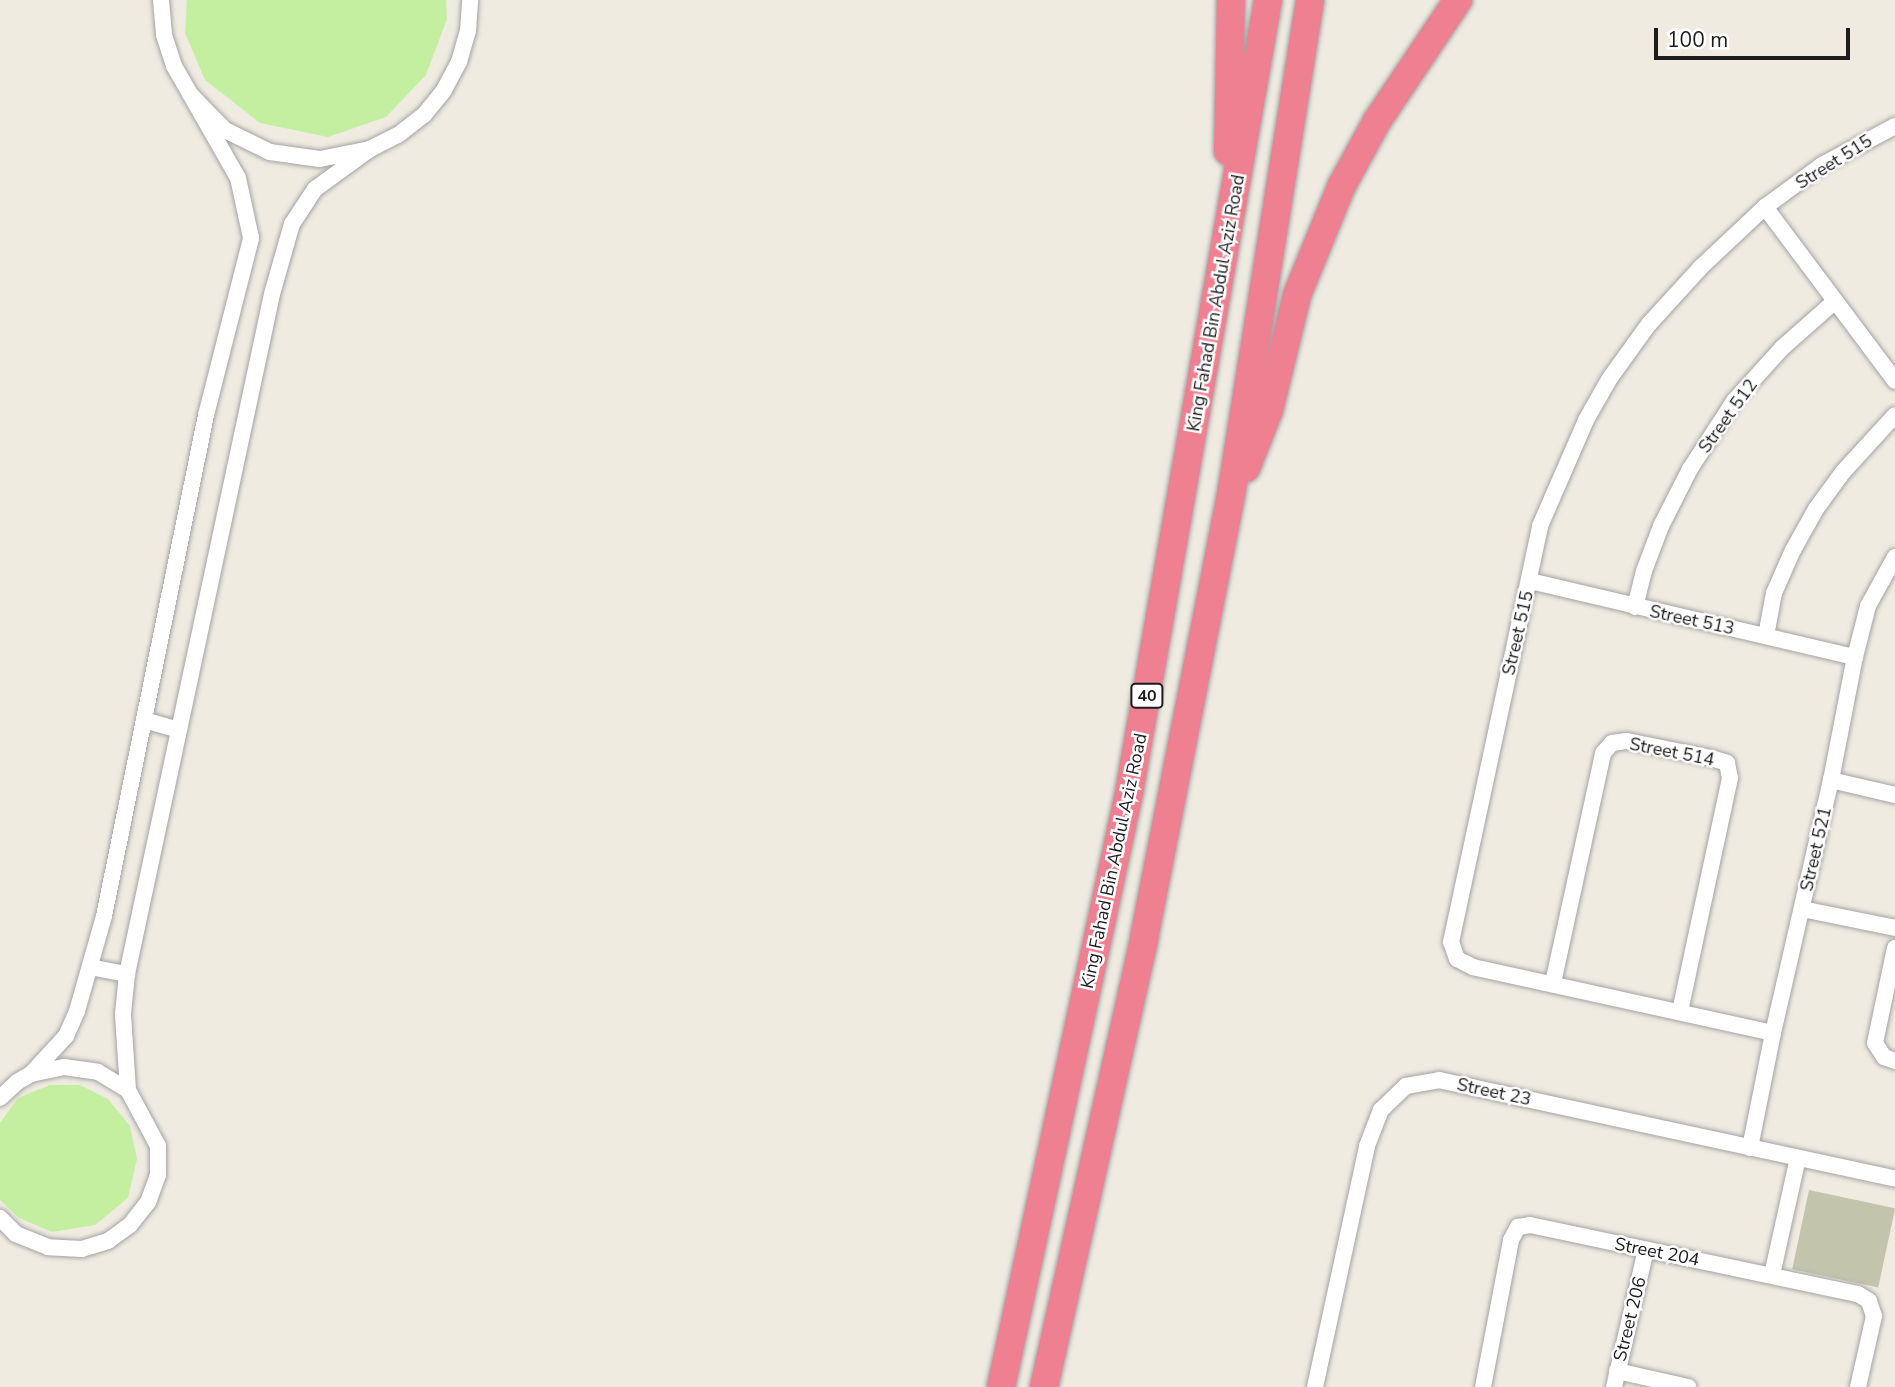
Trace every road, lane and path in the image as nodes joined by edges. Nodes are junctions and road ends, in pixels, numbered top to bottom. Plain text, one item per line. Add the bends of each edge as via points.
1 (161, 0) edge
2 (470, 0) edge
3 (1231, 0) edge
4 (1268, 0) edge
5 (1310, 0) edge
6 (1458, 0) edge
7 (190, 94) junction
8 (1895, 126) edge
9 (370, 149) junction
10 (1765, 207) junction
11 (1226, 248) junction
12 (1833, 302) junction
13 (1895, 381) edge
14 (1895, 415) edge
15 (1231, 495) junction
16 (1895, 557) edge
17 (1530, 581) junction
18 (1636, 607) junction
19 (1766, 636) junction
20 (1855, 657) junction
21 (144, 720) junction
22 (179, 730) junction
23 (1831, 780) junction
24 (1895, 795) edge
25 (1802, 909) junction
26 (1895, 928) edge
27 (1895, 947) edge
28 (90, 967) junction
29 (127, 974) junction
30 (1553, 983) junction
31 (1680, 1012) junction
32 (1773, 1033) junction
33 (1895, 1062) edge
34 (31, 1074) junction
35 (128, 1090) junction
36 (1, 1095) edge
37 (1750, 1147) junction
38 (1798, 1158) junction
39 (1895, 1179) edge
40 (0, 1218) edge
41 (1646, 1250) junction
42 (1772, 1275) junction
43 (1616, 1379) edge
44 (1001, 1387) edge
45 (1044, 1387) edge
46 (1315, 1387) edge
47 (1483, 1387) edge
48 (1688, 1387) edge
49 (1858, 1387) edge

1 - 7 street via 164,35
2 - 9 street via 468,31 444,90 424,115
3 - 11 highway
4 - 11 highway, King Fahad Bin Abdul Aziz Road / 40
5 - 15 highway, 40
6 - 15 highway via 1377,121 1341,187 1297,295 1262,431
7 - 9 street via 225,130 270,152 320,159
7 - 21 street via 238,178 251,238 206,415
8 - 10 street, Street 515 via 1822,165
9 - 22 street via 315,189 292,224 272,293
10 - 12 street
10 - 17 street, Street 515 via 1675,295 1610,378 1552,494 1540,526
11 - 44 highway, King Fahad Bin Abdul Aziz Road / 40 via 1129,793
12 - 13 street
12 - 18 street, Street 512 via 1782,348 1734,401 1690,469 1661,526
14 - 19 street via 1816,509 1774,593
15 - 45 highway, 40 via 1144,938
16 - 20 street, Street 521 via 1868,606
17 - 18 street, Street 513
17 - 30 street, Street 515 via 1451,942 1457,959 1473,967
18 - 19 street, Street 513
19 - 20 street, Street 513
20 - 23 street, Street 521
21 - 22 street
21 - 28 street
22 - 29 street
23 - 24 street
23 - 25 street, Street 521
25 - 26 street
25 - 32 street, Street 521
27 - 33 street via 1875,1044 1884,1057
28 - 29 street
28 - 34 street via 66,1036
29 - 35 street via 123,1014
30 - 31 street, Street 515
30 - 31 street, Street 514 via 1603,753 1612,743 1627,741 1711,758 1727,763 1730,778
31 - 32 street, Street 515
32 - 37 street, Street 521
34 - 35 street via 64,1067 98,1072
34 - 36 street
35 - 40 street via 158,1146 158,1175 148,1202 130,1225 108,1241 82,1249 48,1247 16,1234
37 - 38 street, Street 23
37 - 46 street, Street 23 via 1439,1080 1406,1086 1381,1110 1367,1146
38 - 39 street, Street 23
38 - 42 street
41 - 42 street, Street 204
41 - 43 street, Street 206
41 - 47 street, Street 204 via 1530,1225 1518,1227 1511,1240
42 - 49 street, Street 204 via 1858,1294 1869,1301 1874,1316
43 - 48 street

